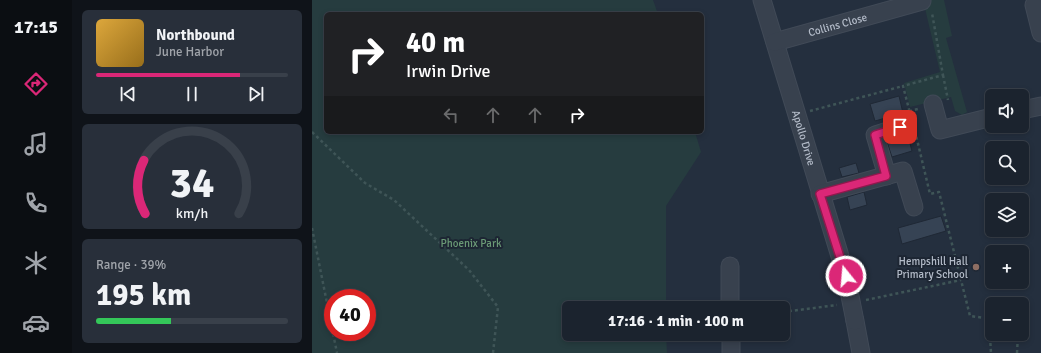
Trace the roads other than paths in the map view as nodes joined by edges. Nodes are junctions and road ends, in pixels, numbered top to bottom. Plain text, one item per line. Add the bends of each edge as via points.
1 (762, 0) edge
2 (898, 4) edge
3 (926, 4) edge
4 (1034, 5) dead end
5 (1041, 33) edge
6 (775, 42) junction
7 (933, 104) dead end
8 (1041, 106) edge
9 (1029, 109) edge
10 (985, 120) edge
11 (908, 124) road end
12 (886, 176) junction
13 (820, 194) junction
14 (914, 207) dead end
15 (730, 266) dead end
16 (730, 301) edge
17 (731, 341) edge
18 (731, 353) edge
19 (861, 353) edge

1 - 6 street, Apollo Drive
2 - 3 street, Collins Close
2 - 6 street, Collins Close
4 - 5 street
6 - 13 street, Apollo Drive
7 - 10 street via 940,130
8 - 9 street
11 - 12 street via 875,135
12 - 13 street
12 - 14 street via 903,171
13 - 19 street, Apollo Drive, bridge via 846,276
15 - 16 street
17 - 18 street

